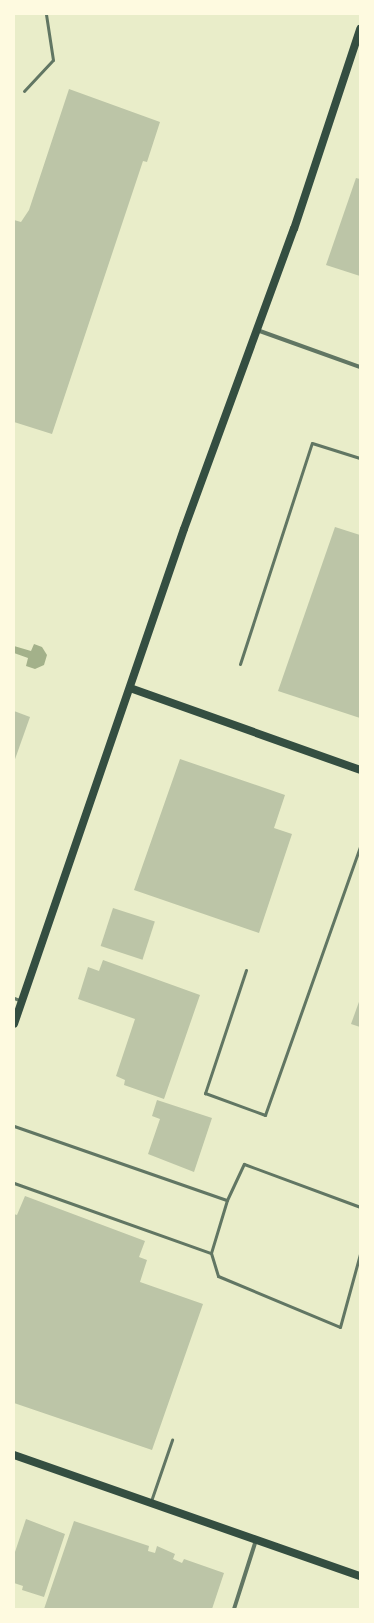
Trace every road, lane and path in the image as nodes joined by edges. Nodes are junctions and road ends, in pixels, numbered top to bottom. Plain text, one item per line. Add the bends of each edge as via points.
1 (46, 14) edge
2 (360, 29) edge
3 (24, 91) dead end
4 (257, 330) junction
5 (360, 367) edge
6 (360, 458) edge
7 (240, 664) dead end
8 (130, 688) junction
9 (360, 770) edge
10 (360, 846) edge
11 (246, 970) dead end
12 (18, 999) edge
13 (14, 1024) edge
14 (14, 1126) edge
15 (14, 1183) edge
16 (227, 1200) junction
17 (360, 1207) edge
18 (211, 1253) junction
19 (360, 1254) edge
20 (172, 1440) dead end
21 (14, 1455) edge
22 (151, 1503) junction
23 (256, 1540) junction
24 (360, 1576) edge
25 (234, 1609) edge

1 - 3 lane via 53,60
2 - 4 main road
4 - 5 street
4 - 8 main road
6 - 7 lane via 312,443
8 - 9 main road
8 - 12 main road
10 - 11 lane via 265,1115 205,1094
12 - 13 main road
14 - 16 lane
15 - 18 lane
16 - 17 lane via 244,1164
16 - 18 lane
18 - 19 lane via 218,1276 340,1327
20 - 22 lane
21 - 22 main road
22 - 23 main road
23 - 24 main road
23 - 25 street

